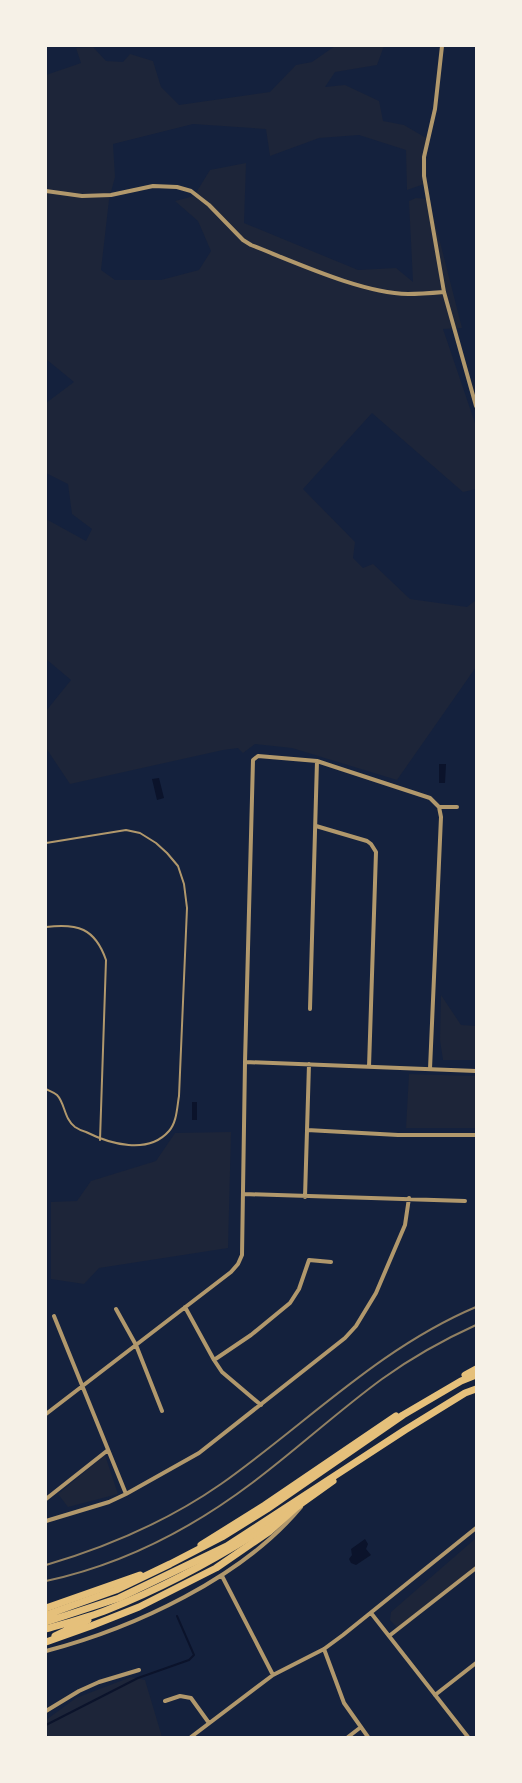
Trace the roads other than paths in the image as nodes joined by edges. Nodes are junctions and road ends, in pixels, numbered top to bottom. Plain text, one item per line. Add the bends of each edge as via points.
1 (442, 46) edge
2 (46, 191) edge
3 (444, 292) junction
4 (476, 406) edge
5 (317, 761) junction
6 (438, 807) junction
7 (457, 807) dead end
8 (316, 826) junction
9 (46, 844) edge
10 (46, 927) edge
11 (310, 1009) dead end
12 (245, 1062) junction
13 (309, 1064) junction
14 (369, 1067) junction
15 (430, 1069) junction
16 (476, 1071) edge
17 (46, 1089) edge
18 (307, 1130) junction
19 (476, 1135) edge
20 (100, 1140) junction
21 (244, 1194) junction
22 (304, 1197) junction
23 (408, 1198) junction
24 (465, 1201) dead end
25 (331, 1262) dead end
26 (185, 1307) junction
27 (116, 1309) dead end
28 (54, 1316) dead end
29 (136, 1345) junction
30 (214, 1360) junction
31 (476, 1369) edge
32 (476, 1373) edge
33 (457, 1382) junction
34 (82, 1386) junction
35 (476, 1389) edge
36 (261, 1405) junction
37 (162, 1411) dead end
38 (46, 1414) edge
39 (108, 1450) junction
40 (319, 1487) junction
41 (126, 1494) junction
42 (46, 1499) edge
43 (306, 1500) junction
44 (46, 1521) edge
45 (476, 1528) edge
46 (476, 1568) edge
47 (222, 1576) junction
48 (46, 1608) edge
49 (106, 1610) junction
50 (371, 1613) junction
51 (46, 1615) edge
52 (46, 1622) edge
53 (46, 1629) edge
54 (389, 1636) junction
55 (46, 1641) edge
56 (324, 1649) junction
57 (46, 1652) edge
58 (476, 1663) edge
59 (139, 1670) dead end
60 (273, 1675) junction
61 (435, 1695) junction
62 (164, 1701) dead end
63 (46, 1711) edge
64 (209, 1723) junction
65 (361, 1727) junction
66 (191, 1737) edge
67 (348, 1737) edge
68 (368, 1737) edge
69 (468, 1737) edge

1 - 3 street via 435,109 424,157 424,176
2 - 3 street via 82,196 111,195 153,186 177,187 191,191 209,205 251,245 341,279 381,290 407,294
3 - 4 street
5 - 6 street via 430,798
5 - 8 street
5 - 12 street via 262,755 253,760
6 - 7 street
6 - 15 street via 441,817
8 - 11 street
8 - 14 street via 367,841 376,852
9 - 20 lane via 68,838 126,830 140,833 167,853 178,866 184,884 187,908 184,980 179,1096 174,1122 167,1133 149,1143 122,1145
10 - 20 lane via 73,926 85,930 102,947 106,960
12 - 13 street
12 - 21 street
13 - 14 street
13 - 18 street
14 - 15 street
15 - 16 street
17 - 20 lane via 57,1095 69,1122 75,1128
18 - 19 street via 398,1135
18 - 22 street
21 - 22 street
21 - 26 street via 242,1255 238,1264
22 - 23 street
23 - 24 street
23 - 36 street via 405,1225 376,1293 356,1326 345,1338
25 - 30 street via 309,1260 299,1289 290,1303 251,1335
26 - 29 street
26 - 30 street
27 - 29 street
28 - 34 street
29 - 34 street
29 - 37 street
30 - 36 street via 222,1372
31 - 33 highway
32 - 33 highway
33 - 48 highway via 385,1423 265,1505 193,1550 131,1579
33 - 51 highway via 403,1414 268,1509 222,1537 116,1590
34 - 38 street
34 - 39 street
35 - 40 highway via 404,1430
35 - 43 highway via 389,1438
36 - 41 street via 199,1453
39 - 41 street
39 - 42 street
40 - 52 highway via 227,1546 118,1598
40 - 55 highway via 270,1531 216,1568 139,1607
41 - 44 street
43 - 47 street via 282,1529
43 - 49 highway via 210,1562
45 - 50 street
46 - 54 street
47 - 57 street via 133,1621 75,1644
47 - 60 street
49 - 53 highway
49 - 55 highway
50 - 54 street
50 - 56 street
54 - 61 street
56 - 60 street
56 - 65 street via 344,1703
58 - 61 street
59 - 63 street via 99,1682
60 - 64 street
61 - 69 street
62 - 64 street via 180,1696 191,1698
64 - 66 street
65 - 67 street
65 - 68 street

